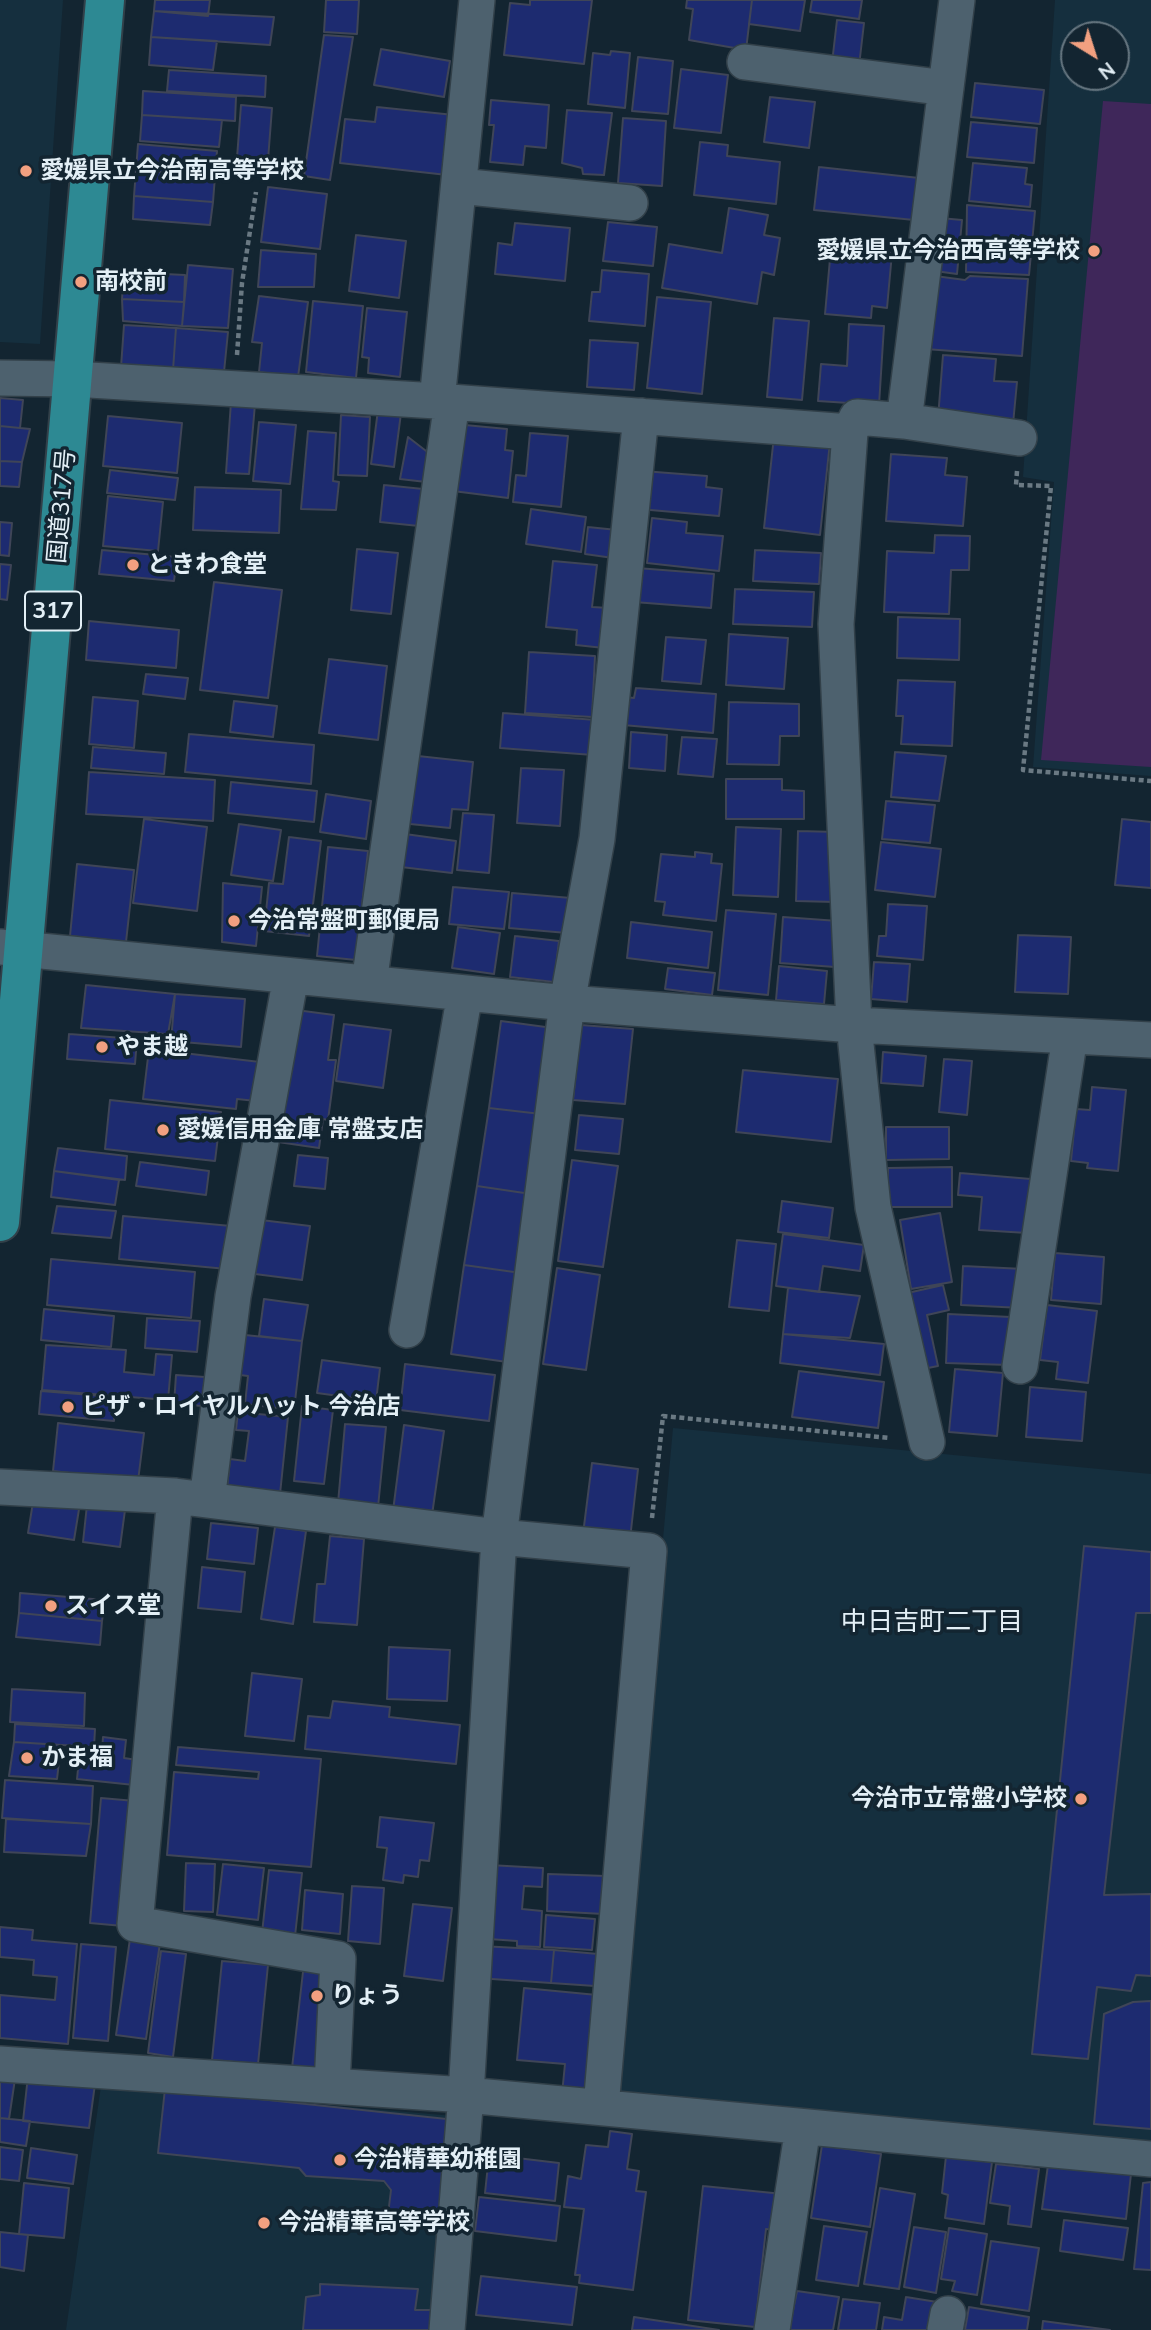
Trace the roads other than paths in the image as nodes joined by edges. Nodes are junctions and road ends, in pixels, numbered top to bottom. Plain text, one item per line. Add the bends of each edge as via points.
1 (105, 0) edge
2 (477, 0) edge
3 (957, 0) edge
4 (745, 62) dead end
5 (946, 88) junction
6 (459, 186) junction
7 (630, 203) dead end
8 (0, 378) edge
9 (73, 379) junction
10 (444, 401) junction
11 (641, 416) junction
12 (904, 421) junction
13 (850, 432) junction
14 (1018, 438) road end
15 (12, 948) edge
16 (290, 976) junction
17 (369, 983) junction
18 (465, 993) junction
19 (566, 1003) junction
20 (854, 1025) junction
21 (1070, 1036) junction
22 (1151, 1040) edge
23 (0, 1222) edge
24 (407, 1330) dead end
25 (1020, 1367) dead end
26 (927, 1442) road end
27 (0, 1487) edge
28 (191, 1498) junction
29 (499, 1536) junction
30 (0, 2064) edge
31 (332, 2086) junction
32 (466, 2095) junction
33 (601, 2107) junction
34 (803, 2127) junction
35 (1151, 2160) edge
36 (447, 2330) edge
37 (772, 2330) edge

1 - 9 highway, 国道317号 / 317
2 - 6 street
3 - 5 street
4 - 5 street
5 - 12 street
6 - 7 street
6 - 10 street
8 - 9 street
9 - 10 street
9 - 15 highway, 国道317号 / 317
10 - 11 street
10 - 17 street
11 - 13 street
11 - 19 street via 597,839
12 - 13 street via 857,417
12 - 14 street
13 - 20 street via 836,624
15 - 16 street
15 - 23 highway, 国道317号 / 317
16 - 17 street
16 - 28 street via 233,1296
17 - 18 street
18 - 19 street
18 - 24 street
19 - 20 street
19 - 29 street
20 - 21 street
20 - 26 street via 873,1207
21 - 22 street
21 - 25 street
27 - 28 street
28 - 29 street
28 - 31 street via 135,1924 338,1959
29 - 32 street
29 - 33 street via 649,1551
30 - 31 street
31 - 32 street
32 - 33 street
32 - 36 street
33 - 34 street
34 - 35 street
34 - 37 street

